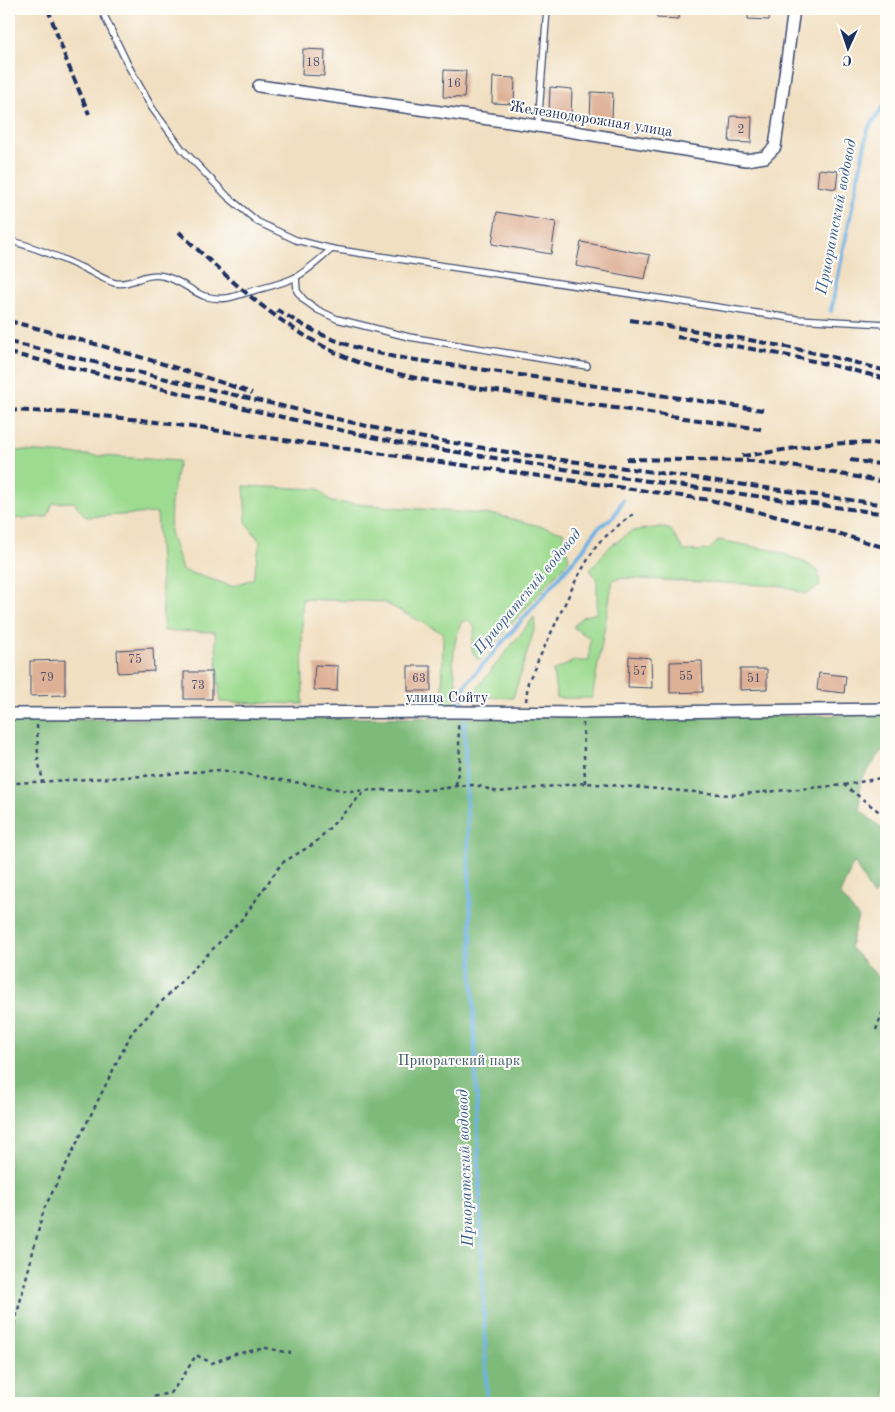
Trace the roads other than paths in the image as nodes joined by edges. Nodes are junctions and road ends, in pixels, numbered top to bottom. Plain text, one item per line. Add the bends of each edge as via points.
1 (101, 9) edge
2 (547, 9) edge
3 (794, 9) edge
4 (259, 86) dead end
5 (538, 126) junction
6 (9, 240) edge
7 (332, 249) junction
8 (296, 277) junction
9 (886, 324) edge
10 (587, 366) dead end
11 (886, 709) edge
12 (9, 714) edge

1 - 7 lane via 152,108 182,149 228,197 258,222 296,240
2 - 5 lane
3 - 5 street, Железнодорожная улица via 775,146 765,157 746,160
4 - 5 street, Железнодорожная улица
6 - 8 lane via 113,282 121,284 150,275 161,276 175,279 204,296 219,298 229,298
7 - 8 lane
7 - 9 lane via 797,319
8 - 10 lane via 297,291 304,300 338,319 409,337
11 - 12 street, улица Сойту

